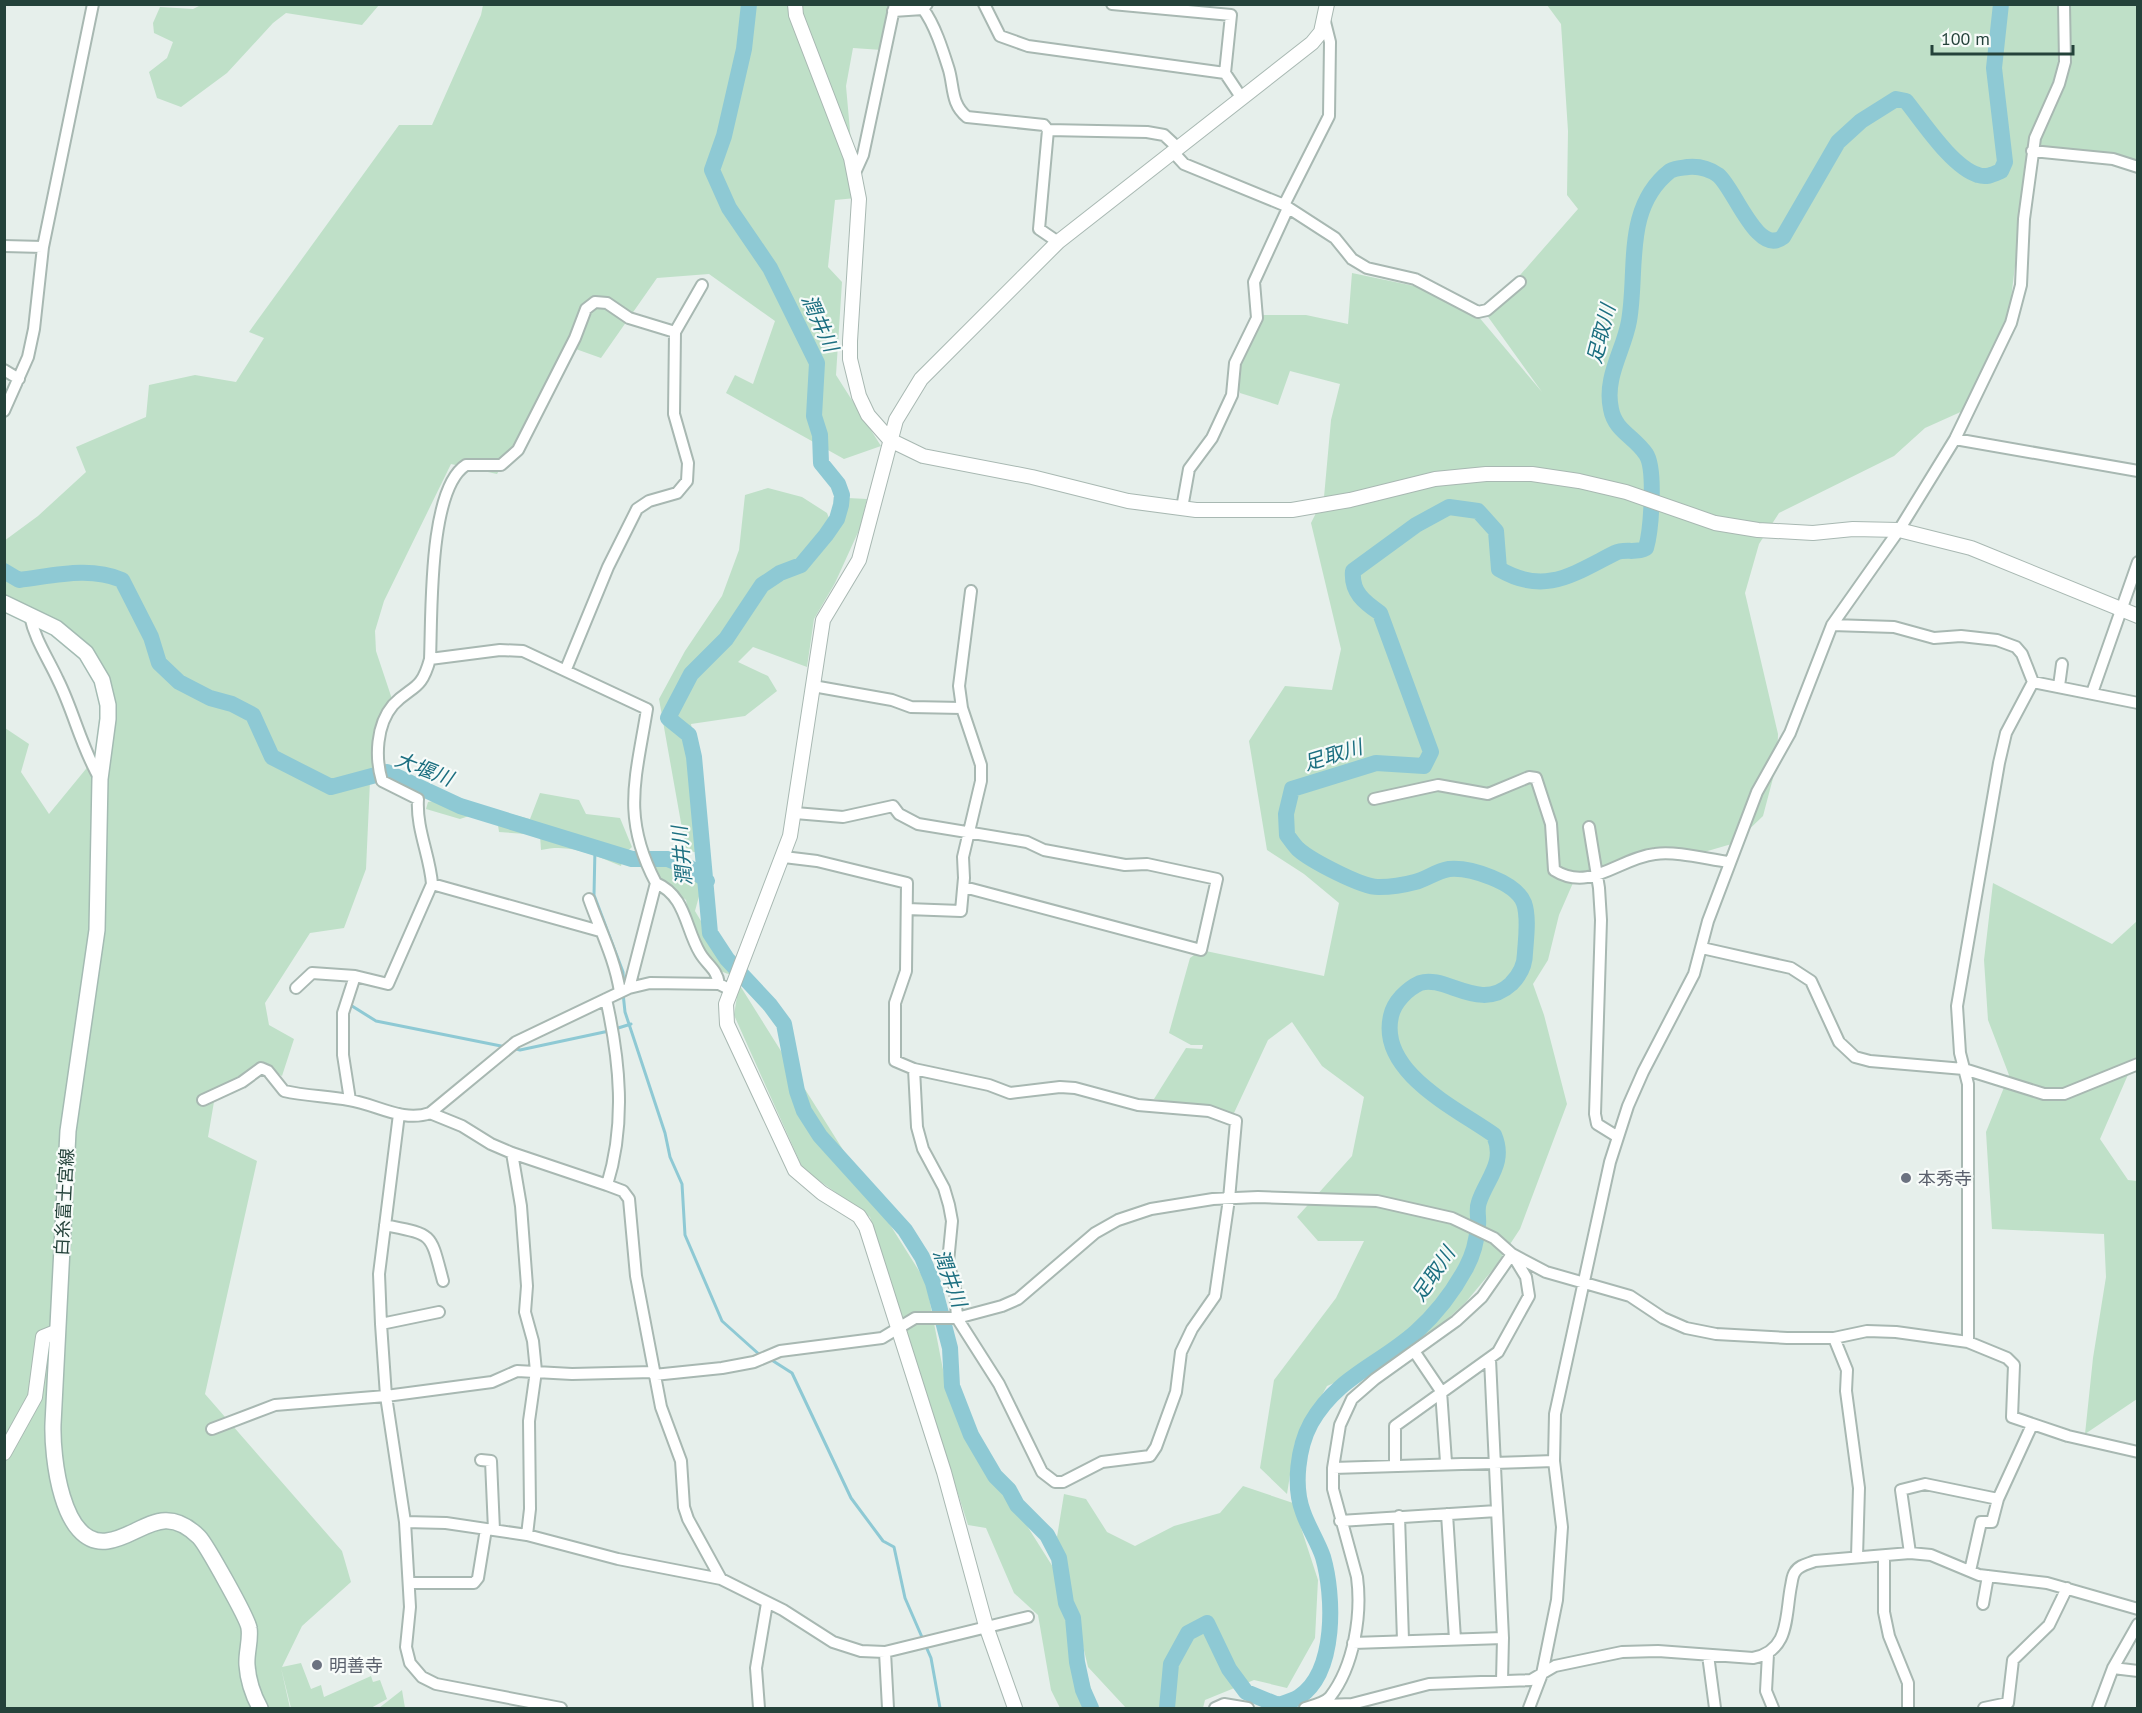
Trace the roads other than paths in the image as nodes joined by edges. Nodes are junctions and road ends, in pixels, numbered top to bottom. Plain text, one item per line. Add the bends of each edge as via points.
1 (795, 4) edge
2 (984, 4) edge
3 (1112, 4) edge
4 (1327, 4) edge
5 (2064, 4) edge
6 (91, 6) edge
7 (925, 7) edge
8 (894, 8) edge
9 (1324, 20) junction
10 (1225, 73) junction
11 (1241, 98) junction
12 (1048, 130) junction
13 (1175, 150) junction
14 (2032, 151) junction
15 (2138, 167) edge
16 (854, 175) junction
17 (1286, 206) junction
18 (1058, 242) junction
19 (4, 246) edge
20 (43, 247) junction
21 (1520, 282) dead end
22 (702, 285) dead end
23 (675, 332) junction
24 (4, 370) edge
25 (19, 379) junction
26 (4, 411) edge
27 (1955, 439) junction
28 (890, 440) junction
29 (2138, 471) edge
30 (1182, 508) junction
31 (1899, 530) junction
32 (2138, 562) edge
33 (2134, 585) edge
34 (971, 591) dead end
35 (4, 603) edge
36 (2121, 608) junction
37 (30, 616) junction
38 (2138, 616) edge
39 (1832, 625) junction
40 (430, 659) junction
41 (2062, 664) dead end
42 (566, 669) junction
43 (2033, 682) junction
44 (813, 686) junction
45 (2060, 686) junction
46 (2092, 693) junction
47 (2138, 703) edge
48 (962, 708) junction
49 (100, 778) junction
50 (1374, 799) dead end
51 (795, 813) junction
52 (1588, 827) dead end
53 (968, 831) junction
54 (784, 857) junction
55 (1728, 862) junction
56 (1597, 876) junction
57 (653, 878) junction
58 (432, 885) junction
59 (963, 887) junction
60 (590, 899) dead end
61 (907, 909) junction
62 (600, 932) junction
63 (1702, 948) junction
64 (355, 976) junction
65 (728, 985) junction
66 (296, 988) dead end
67 (625, 990) junction
68 (606, 999) junction
69 (2138, 1064) edge
70 (914, 1069) junction
71 (1964, 1069) junction
72 (203, 1100) dead end
73 (350, 1100) junction
74 (430, 1113) junction
75 (399, 1114) junction
76 (1618, 1137) junction
77 (512, 1153) junction
78 (607, 1185) junction
79 (1229, 1198) junction
80 (385, 1224) junction
81 (1512, 1254) junction
82 (443, 1281) dead end
83 (1583, 1285) junction
84 (439, 1312) dead end
85 (955, 1318) junction
86 (381, 1324) junction
87 (897, 1330) junction
88 (58, 1331) junction
89 (1834, 1338) junction
90 (1968, 1342) junction
91 (1414, 1351) junction
92 (1490, 1359) junction
93 (536, 1371) junction
94 (654, 1374) junction
95 (1441, 1391) junction
96 (386, 1395) junction
97 (2032, 1425) junction
98 (212, 1429) dead end
99 (2138, 1452) edge
100 (4, 1453) edge
101 (481, 1460) dead end
102 (1497, 1461) junction
103 (1554, 1461) junction
104 (1446, 1462) junction
105 (1395, 1466) junction
106 (1333, 1468) junction
107 (1998, 1499) junction
108 (1497, 1511) junction
109 (1447, 1514) junction
110 (1399, 1516) junction
111 (1340, 1521) junction
112 (405, 1522) junction
113 (490, 1530) junction
114 (527, 1535) junction
115 (1910, 1553) junction
116 (1884, 1556) junction
117 (1857, 1557) junction
118 (1970, 1571) junction
119 (1988, 1576) junction
120 (721, 1579) junction
121 (409, 1582) junction
122 (2067, 1588) junction
123 (767, 1603) junction
124 (1983, 1604) dead end
125 (2138, 1609) edge
126 (1028, 1617) dead end
127 (2138, 1624) edge
128 (986, 1626) junction
129 (1503, 1638) junction
130 (1455, 1639) junction
131 (1403, 1640) junction
132 (1353, 1643) junction
133 (885, 1652) junction
134 (1708, 1654) junction
135 (1768, 1654) junction
136 (2113, 1668) junction
137 (2138, 1671) edge
138 (1542, 1674) junction
139 (1502, 1681) junction
140 (1326, 1704) edge
141 (260, 1708) edge
142 (561, 1708) edge
143 (759, 1708) edge
144 (888, 1708) edge
145 (1015, 1708) edge
146 (1215, 1708) edge
147 (1248, 1708) edge
148 (1305, 1708) edge
149 (1529, 1708) edge
150 (1715, 1708) edge
151 (1773, 1708) edge
152 (1908, 1708) edge
153 (1984, 1708) edge
154 (2098, 1708) edge

1 - 16 street
2 - 10 street via 1000,36 1029,46
3 - 10 street via 1231,15
4 - 9 street
5 - 14 street via 2065,62
6 - 20 street
7 - 8 street
7 - 12 street via 949,71 958,110 967,117 1044,125
8 - 16 street via 863,155
9 - 11 street via 1312,43
9 - 17 street via 1330,42 1329,116
10 - 11 street
11 - 13 street
12 - 13 street via 1147,132 1164,135
12 - 18 street via 1038,229
13 - 17 street via 1184,164
13 - 18 street
14 - 15 street via 2113,159
14 - 27 street via 2021,285 2011,323
16 - 28 street via 860,214 850,359 868,415
17 - 21 street via 1335,238 1352,259 1367,268 1415,279 1478,312 1487,310
17 - 30 street via 1254,282 1257,318 1235,363 1232,395 1212,438 1190,469
18 - 28 street via 921,379 896,420
19 - 20 street
20 - 25 street via 34,329
22 - 23 street
23 - 40 street via 629,318 607,303 595,302 586,309 575,339 518,450 501,465 466,465 452,477 437,520
23 - 42 street via 674,414 688,463 687,481 677,493 648,501 637,509
24 - 25 street
25 - 26 street
27 - 29 street
27 - 31 street
28 - 30 street via 923,456 1128,501
28 - 44 street via 859,560 823,620
30 - 31 street via 1244,512 1311,508 1435,479 1532,474 1626,492 1715,523 1758,530
31 - 36 street via 1971,548
31 - 39 street
32 - 33 street
33 - 36 street
34 - 48 street via 959,686
35 - 37 main road, 白糸富士宮線
36 - 38 street
36 - 46 street
37 - 49 street via 34,635 59,681 87,757
37 - 49 main road, 白糸富士宮線 via 72,639 86,653 102,680 108,719
39 - 43 street via 1894,627 1934,638 1997,640 2016,647 2022,654
39 - 55 street via 1790,733 1757,792
40 - 42 street via 523,651
40 - 58 street via 423,680 392,707 379,738 377,765 382,781 418,799
41 - 45 street
42 - 57 street via 647,709 633,810 640,850
43 - 45 street
43 - 71 street via 2006,733 1999,763 1957,1006
44 - 48 street via 911,707
44 - 51 street
45 - 46 street
46 - 47 street
48 - 53 street via 981,765 981,781
49 - 88 main road, 白糸富士宮線 via 97,930 68,1131
50 - 56 street via 1438,784 1488,794 1536,778 1551,824 1554,870 1563,876
51 - 53 street via 843,817 893,806 918,824
51 - 54 street
52 - 56 street
53 - 59 street
53 - 59 street via 1056,852 1125,865 1147,864 1217,879 1201,950
54 - 61 street via 907,883
54 - 65 street via 747,951
55 - 56 street via 1657,853
55 - 63 street
56 - 76 street via 1601,920 1595,1114 1597,1124
57 - 65 street via 679,903 698,951
57 - 67 street
58 - 62 street
58 - 64 street via 388,984
59 - 61 street via 961,911
60 - 62 street
61 - 70 street via 906,971 895,1003 895,1061
62 - 67 street
63 - 71 street via 1791,968 1810,981 1839,1042 1855,1057
63 - 76 street via 1681,1001 1628,1106
64 - 66 street via 312,973
64 - 73 street via 343,1013 343,1055
65 - 67 street via 650,983
65 - 87 street via 727,1024 780,1143 795,1170 858,1216 866,1227
67 - 68 street
68 - 74 street via 516,1042
68 - 78 street via 619,1074 617,1153
69 - 71 street via 2064,1094 2044,1094
70 - 79 street via 1010,1093 1075,1088 1148,1107 1209,1112 1236,1121
70 - 85 street via 917,1127 923,1149 944,1188 952,1221 948,1262 955,1288
71 - 90 street via 1968,1084
72 - 73 street via 243,1082 261,1068 284,1091
73 - 75 street
74 - 75 street via 415,1117
74 - 77 street
75 - 80 street
76 - 83 street
77 - 78 street
77 - 93 street via 527,1286 525,1312
78 - 94 street via 629,1198 636,1276
79 - 81 street via 1377,1201 1466,1223 1494,1238
79 - 85 street via 1151,1209 1118,1220 1095,1233 1018,1299
79 - 85 street via 1215,1296 1181,1352 1176,1392 1150,1456 1102,1462 1072,1479 1055,1482 1042,1472 999,1384
80 - 82 street via 424,1233 432,1240
80 - 86 street via 379,1274
81 - 83 street
81 - 91 street via 1482,1297
81 - 92 street via 1526,1277 1529,1296 1498,1352
83 - 89 street via 1630,1296 1686,1328 1748,1337
83 - 103 street via 1560,1382 1553,1433
84 - 86 street
85 - 87 street via 915,1318
86 - 96 street
87 - 94 street via 882,1338 780,1351 754,1362
87 - 128 street via 944,1472
88 - 100 street via 43,1337 35,1397
88 - 141 main road, 白糸富士宮線 via 52,1449 72,1522 94,1540 107,1541 158,1521 188,1527 201,1538 249,1628 247,1665 252,1694
89 - 90 street via 1867,1331
89 - 117 street via 1847,1370 1846,1391 1859,1488
90 - 97 street via 2007,1358 2014,1365 2012,1417
91 - 95 street
91 - 106 street via 1352,1399 1340,1425
92 - 95 street
92 - 102 street
93 - 94 street
93 - 96 street via 517,1371 492,1382
93 - 114 street via 529,1421
94 - 120 street via 681,1461 686,1513
95 - 104 street
95 - 105 street via 1395,1426
96 - 98 street via 275,1405
96 - 112 street
97 - 99 street
97 - 107 street
101 - 113 street via 491,1461
102 - 103 street
102 - 104 street
102 - 108 street
103 - 138 street via 1562,1527 1557,1600
104 - 105 street
105 - 106 street
106 - 111 street
107 - 115 street via 1925,1484 1901,1490
107 - 118 street via 1992,1522 1981,1522
108 - 109 street
108 - 129 street
109 - 110 street
109 - 130 street
110 - 111 street
110 - 131 street
111 - 132 street via 1359,1591
112 - 113 street via 446,1522
112 - 121 street
113 - 114 street
113 - 121 street via 474,1582
114 - 120 street via 618,1559
115 - 116 street
115 - 118 street via 1937,1556
116 - 117 street
116 - 152 street via 1884,1612 1888,1636 1908,1683
117 - 135 street via 1801,1566 1794,1574 1783,1634 1777,1648
118 - 119 street
119 - 122 street
119 - 124 street
120 - 123 street
121 - 142 street via 406,1647 410,1663 422,1677 436,1684
122 - 125 street
122 - 153 street via 2049,1625 2013,1660 2008,1703
123 - 133 street via 834,1642 861,1651
123 - 143 street via 756,1668
126 - 128 street
127 - 136 street
128 - 133 street
128 - 145 street
129 - 130 street
129 - 139 street
130 - 131 street
131 - 132 street
132 - 140 street via 1346,1670
133 - 144 street
134 - 135 street via 1753,1658
134 - 138 street via 1613,1653 1555,1666
134 - 150 street
135 - 151 street via 1766,1691
136 - 137 street
136 - 154 street
138 - 139 street via 1530,1680
138 - 149 street
139 - 140 street via 1429,1684 1352,1704
140 - 148 street
146 - 147 street via 1224,1704

